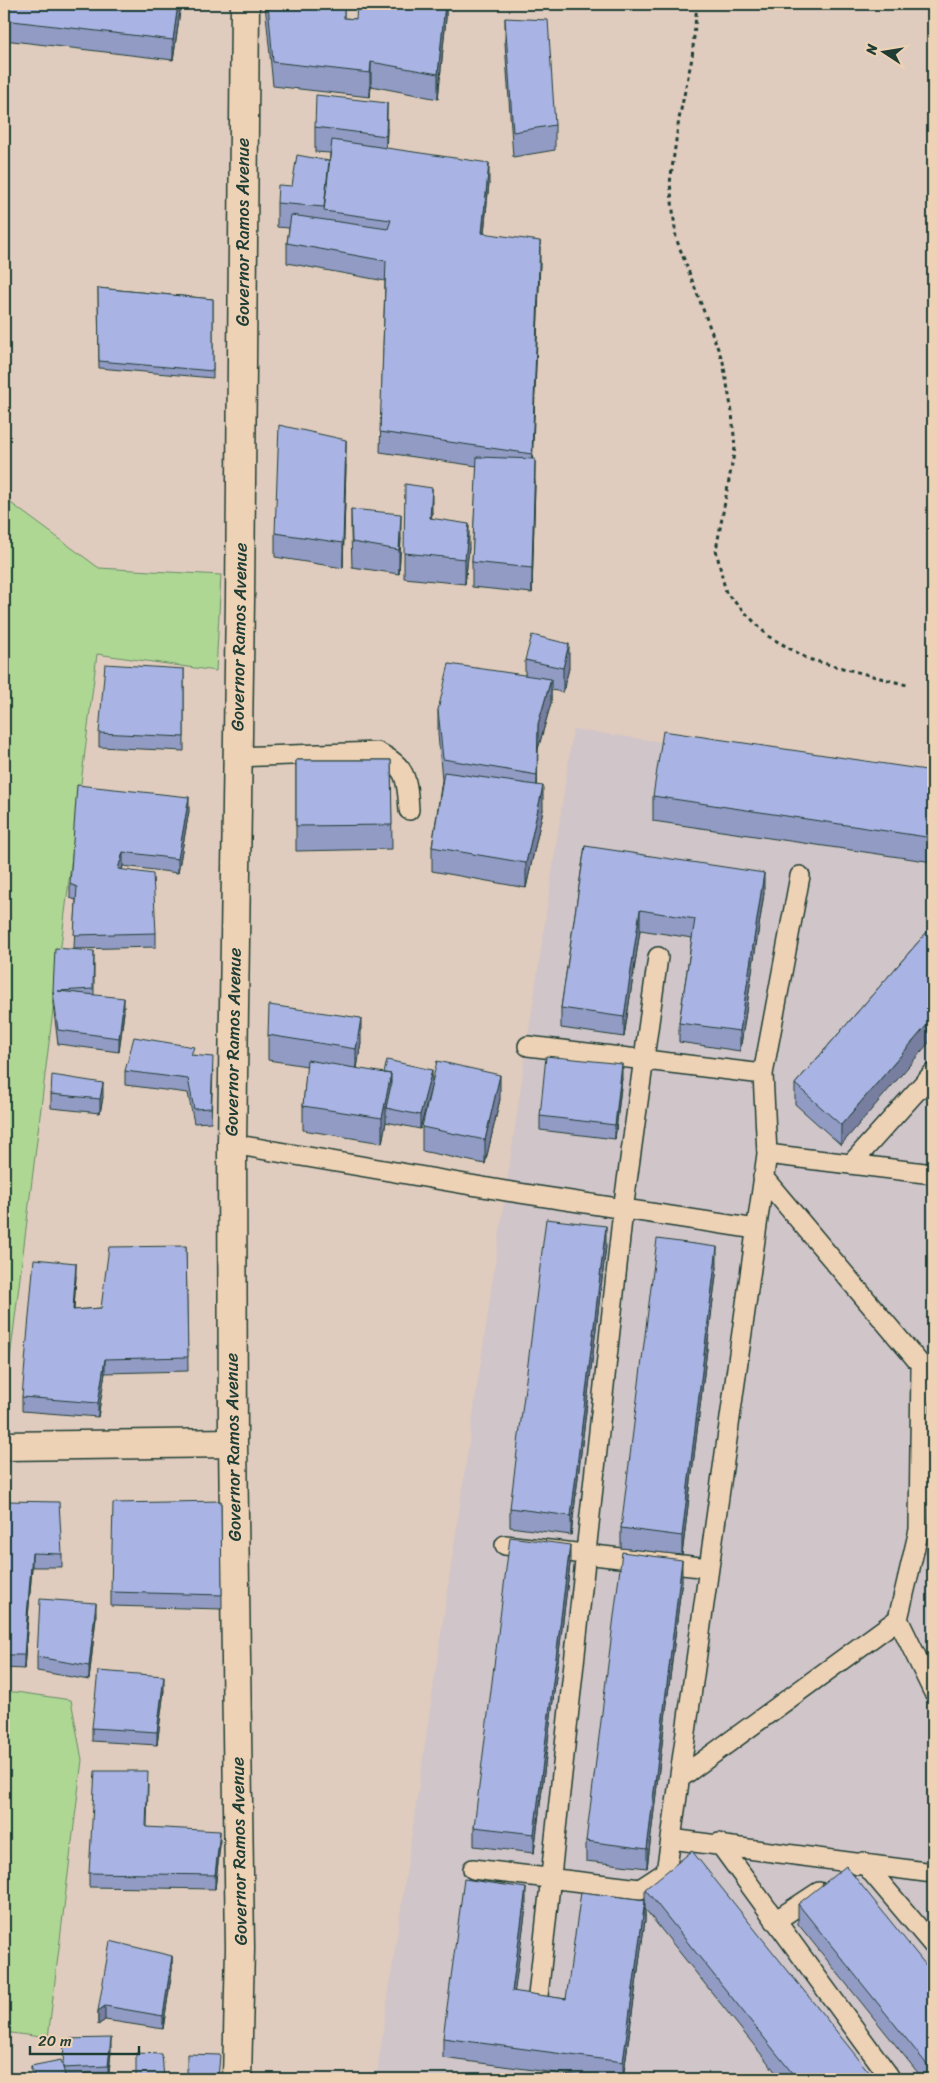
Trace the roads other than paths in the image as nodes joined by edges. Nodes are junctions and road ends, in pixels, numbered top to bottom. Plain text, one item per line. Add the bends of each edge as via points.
1 (245, 4) edge
2 (237, 757) junction
3 (409, 810) dead end
4 (800, 876) dead end
5 (658, 957) dead end
6 (528, 1046) dead end
7 (644, 1060) junction
8 (933, 1073) edge
9 (763, 1074) junction
10 (232, 1144) junction
11 (767, 1154) junction
12 (851, 1164) junction
13 (933, 1174) edge
14 (763, 1177) junction
15 (623, 1210) junction
16 (756, 1229) junction
17 (233, 1442) junction
18 (4, 1446) edge
19 (505, 1545) dead end
20 (585, 1554) junction
21 (709, 1568) junction
22 (898, 1619) junction
23 (933, 1691) edge
24 (680, 1778) junction
25 (671, 1839) junction
26 (719, 1843) junction
27 (863, 1862) junction
28 (473, 1869) dead end
29 (933, 1873) edge
30 (550, 1878) junction
31 (776, 1921) junction
32 (933, 1944) edge
33 (536, 2005) edge
34 (889, 2076) dead end
35 (237, 2079) edge

1 - 2 main road, Governor Ramos Avenue
2 - 3 lane via 376,752 392,759 407,779
2 - 10 main road, Governor Ramos Avenue
4 - 9 lane
5 - 7 lane
6 - 7 lane
7 - 9 lane
7 - 15 lane
8 - 12 lane
9 - 11 lane
10 - 15 lane
10 - 17 main road, Governor Ramos Avenue
11 - 12 lane
11 - 14 lane
12 - 13 lane
14 - 16 lane
14 - 22 lane via 921,1365 919,1530
15 - 16 lane
15 - 20 lane
16 - 21 lane
17 - 18 main road
17 - 35 main road, Governor Ramos Avenue via 240,1948
19 - 20 lane
20 - 21 lane
20 - 30 lane
21 - 24 lane
22 - 23 lane
22 - 24 lane
24 - 25 lane
25 - 26 lane
25 - 30 lane via 666,1872 640,1889
26 - 27 lane
26 - 31 lane
27 - 29 lane
27 - 31 lane
27 - 32 lane
28 - 30 lane
30 - 33 lane
31 - 34 lane

